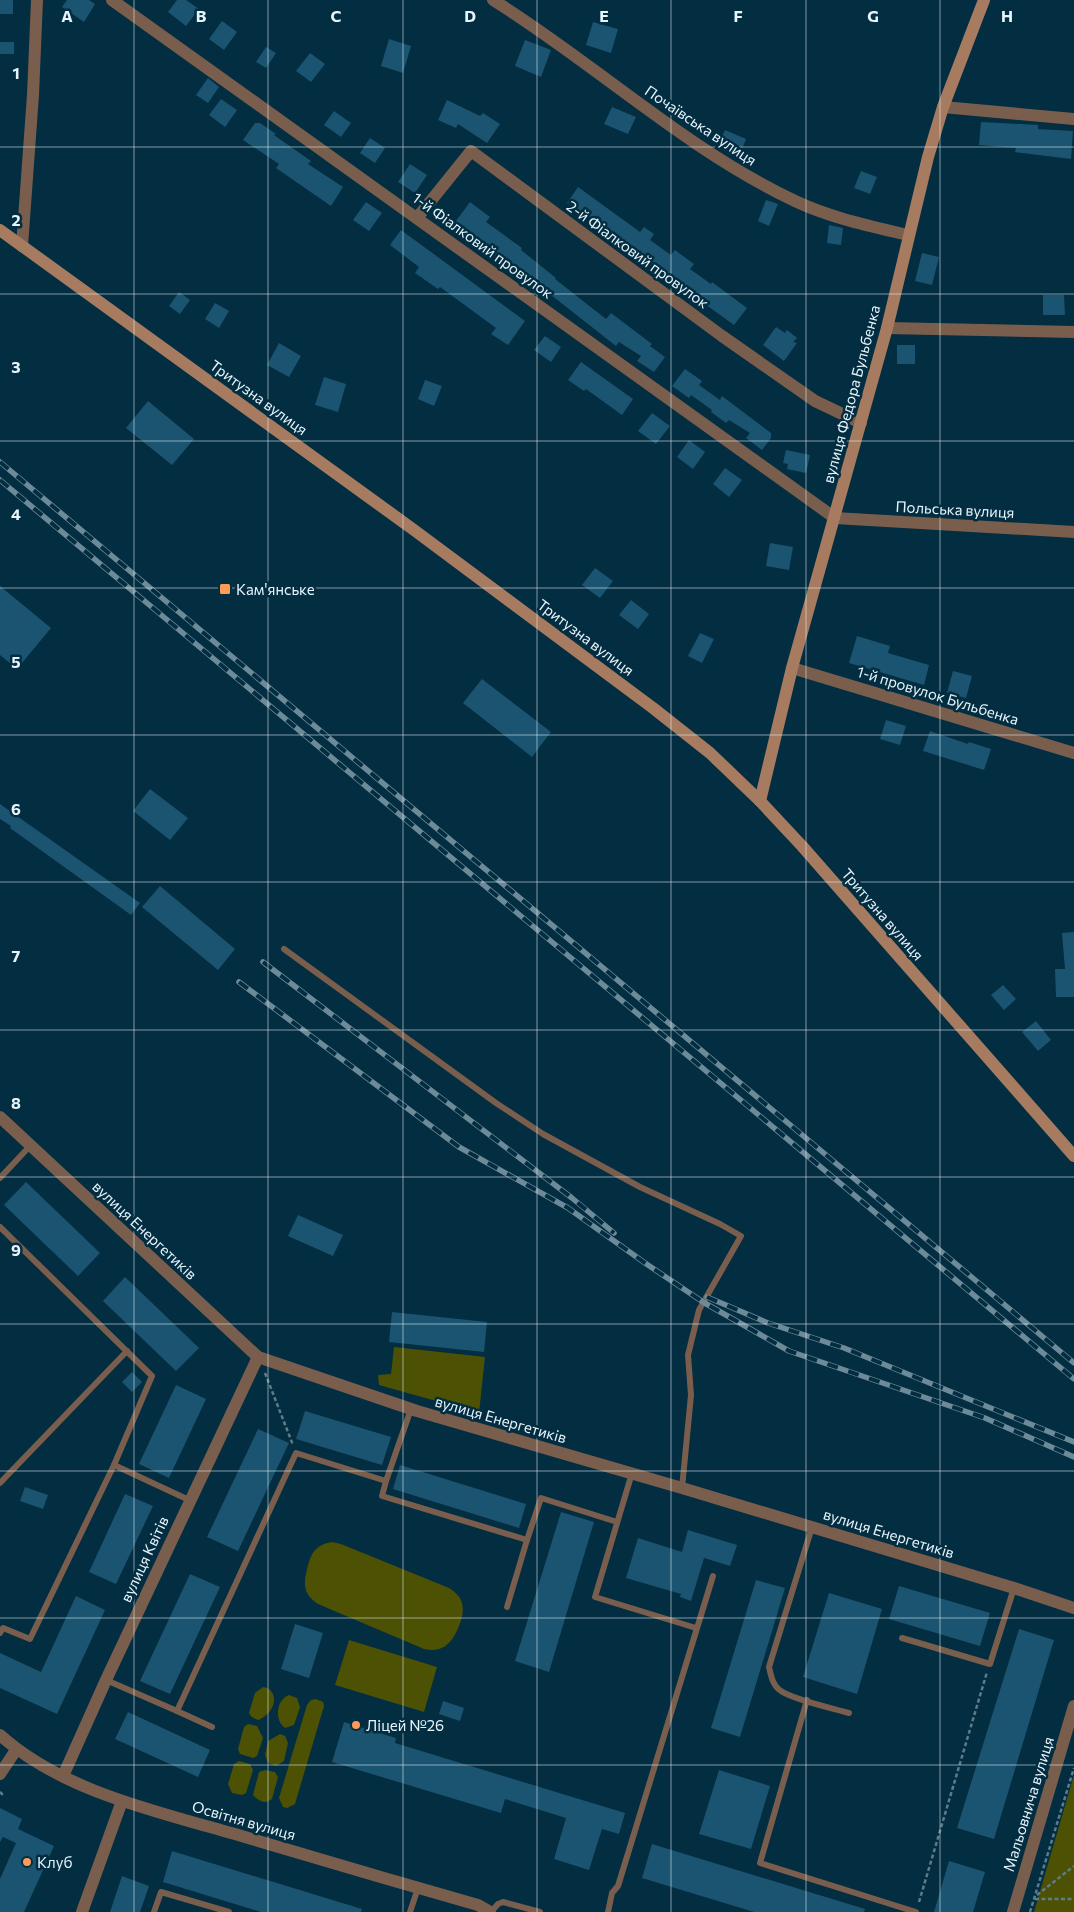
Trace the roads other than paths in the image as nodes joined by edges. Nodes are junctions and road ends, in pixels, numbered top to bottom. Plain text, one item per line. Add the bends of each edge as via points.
1 (38, 0) edge
2 (112, 0) edge
3 (494, 0) edge
4 (983, 0) edge
5 (943, 107) junction
6 (1074, 119) edge
7 (417, 218) junction
8 (0, 230) edge
9 (908, 235) junction
10 (22, 246) junction
11 (887, 328) junction
12 (1074, 332) edge
13 (861, 423) junction
14 (834, 518) junction
15 (1074, 532) edge
16 (792, 668) junction
17 (1074, 753) edge
18 (760, 801) junction
19 (284, 949) dead end
20 (0, 1116) edge
21 (30, 1146) junction
22 (1074, 1156) edge
23 (0, 1178) edge
24 (0, 1227) edge
25 (127, 1351) junction
26 (258, 1357) junction
27 (411, 1409) junction
28 (114, 1465) junction
29 (632, 1473) junction
30 (386, 1481) junction
31 (0, 1483) edge
32 (682, 1488) junction
33 (190, 1500) junction
34 (617, 1522) junction
35 (812, 1527) junction
36 (527, 1540) junction
37 (712, 1576) dead end
38 (1014, 1588) junction
39 (507, 1607) dead end
40 (1074, 1608) edge
41 (696, 1628) junction
42 (1, 1629) edge
43 (902, 1638) dead end
44 (106, 1680) junction
45 (807, 1700) junction
46 (1074, 1706) edge
47 (177, 1712) junction
48 (849, 1713) dead end
49 (212, 1727) dead end
50 (0, 1735) edge
51 (16, 1750) junction
52 (0, 1774) edge
53 (63, 1776) junction
54 (122, 1801) junction
55 (418, 1888) junction
56 (916, 1911) edge
57 (82, 1912) edge
58 (154, 1912) edge
59 (229, 1912) edge
60 (410, 1912) edge
61 (490, 1912) edge
62 (540, 1912) edge
63 (608, 1912) edge
64 (1013, 1912) edge

1 - 10 street
2 - 7 street, 1-й Фіалковий провулок
3 - 9 street, Почаївська вулиця via 680,134 745,175 797,202 853,222
4 - 5 street, вулиця Федора Бульбенка
5 - 6 street
5 - 9 street, вулиця Федора Бульбенка
7 - 13 street, 2-й Фіалковий провулок via 471,151 730,342 815,401
7 - 14 street, 1-й Фіалковий провулок
8 - 10 street, Тритузна вулиця
9 - 11 street, вулиця Федора Бульбенка
10 - 18 street, Тритузна вулиця via 654,708 710,753
11 - 12 street
11 - 13 street, вулиця Федора Бульбенка
13 - 14 street, вулиця Федора Бульбенка
14 - 15 street, Польська вулиця
14 - 16 street, вулиця Федора Бульбенка
16 - 17 street, 1-й провулок Бульбенка
16 - 18 street, вулиця Федора Бульбенка
18 - 22 street, Тритузна вулиця
19 - 32 lane via 543,1134 640,1187 741,1236 699,1310 688,1355 691,1395
20 - 21 street, вулиця Енергетиків
21 - 23 lane
21 - 26 street, вулиця Енергетиків
24 - 25 lane
25 - 28 lane via 152,1376
25 - 31 lane
26 - 27 street, вулиця Енергетиків
26 - 33 street, вулиця Квітів
27 - 29 street, вулиця Енергетиків
27 - 30 lane
28 - 33 lane
28 - 42 lane via 30,1639
29 - 32 street, вулиця Енергетиків
29 - 34 lane
30 - 36 lane via 382,1496
30 - 47 lane via 296,1453
32 - 35 street, вулиця Енергетиків
33 - 44 street, вулиця Квітів
34 - 36 lane via 541,1498
34 - 41 lane via 595,1597
35 - 38 street, вулиця Енергетиків
35 - 45 lane via 769,1667 779,1691
36 - 39 lane
37 - 41 lane
38 - 40 street, вулиця Енергетиків
38 - 43 lane via 990,1664
41 - 63 lane
44 - 47 lane
44 - 53 street, вулиця Квітів
45 - 48 lane
45 - 56 lane via 760,1863
46 - 64 street, Мальовнича вулиця
47 - 49 lane
50 - 51 street, Освітня вулиця
51 - 52 street
51 - 53 street, Освітня вулиця
53 - 54 street, Освітня вулиця
54 - 55 street, Освітня вулиця
54 - 57 street
55 - 60 lane
55 - 61 street, Освітня вулиця
58 - 59 lane via 161,1892
61 - 62 lane, Освітня вулиця via 503,1902

